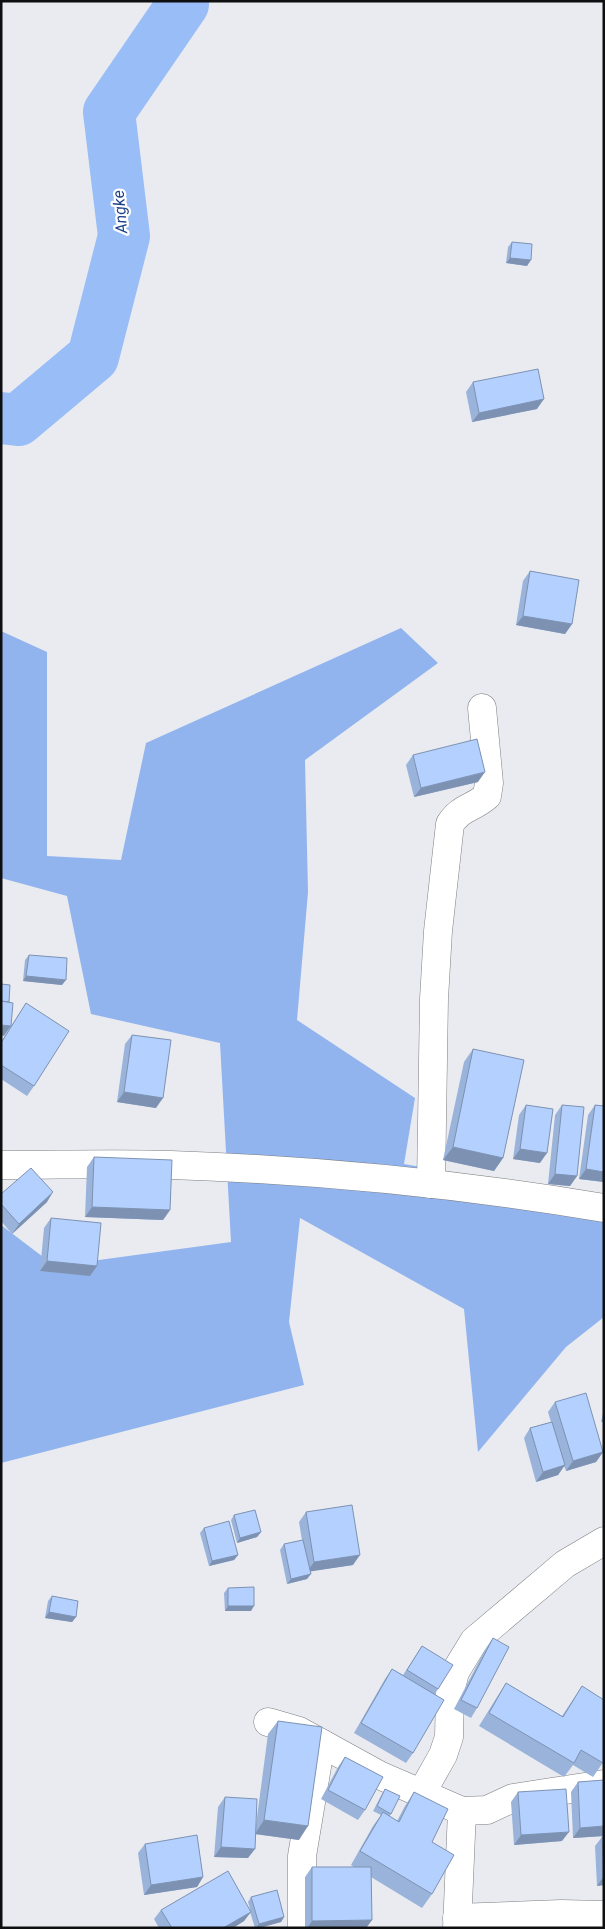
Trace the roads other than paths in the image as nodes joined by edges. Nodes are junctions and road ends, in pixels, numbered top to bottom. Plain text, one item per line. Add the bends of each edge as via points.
1 (482, 708) dead end
2 (1, 1165) edge
3 (431, 1184) junction
4 (604, 1208) edge
5 (604, 1541) edge
6 (268, 1722) dead end
7 (321, 1743) junction
8 (604, 1784) edge
9 (421, 1794) junction
10 (462, 1811) junction
11 (604, 1915) edge
12 (457, 1923) edge
13 (302, 1928) edge

1 - 3 street via 489,783 487,796 457,813 450,824 438,931
2 - 3 street via 169,1165 328,1173
3 - 4 street
5 - 9 street via 565,1564 474,1641 455,1672 443,1755
6 - 7 street via 299,1731
7 - 9 street
7 - 13 street via 302,1856
8 - 10 street via 513,1798 487,1810
9 - 10 street
10 - 12 street
11 - 12 street via 560,1914

